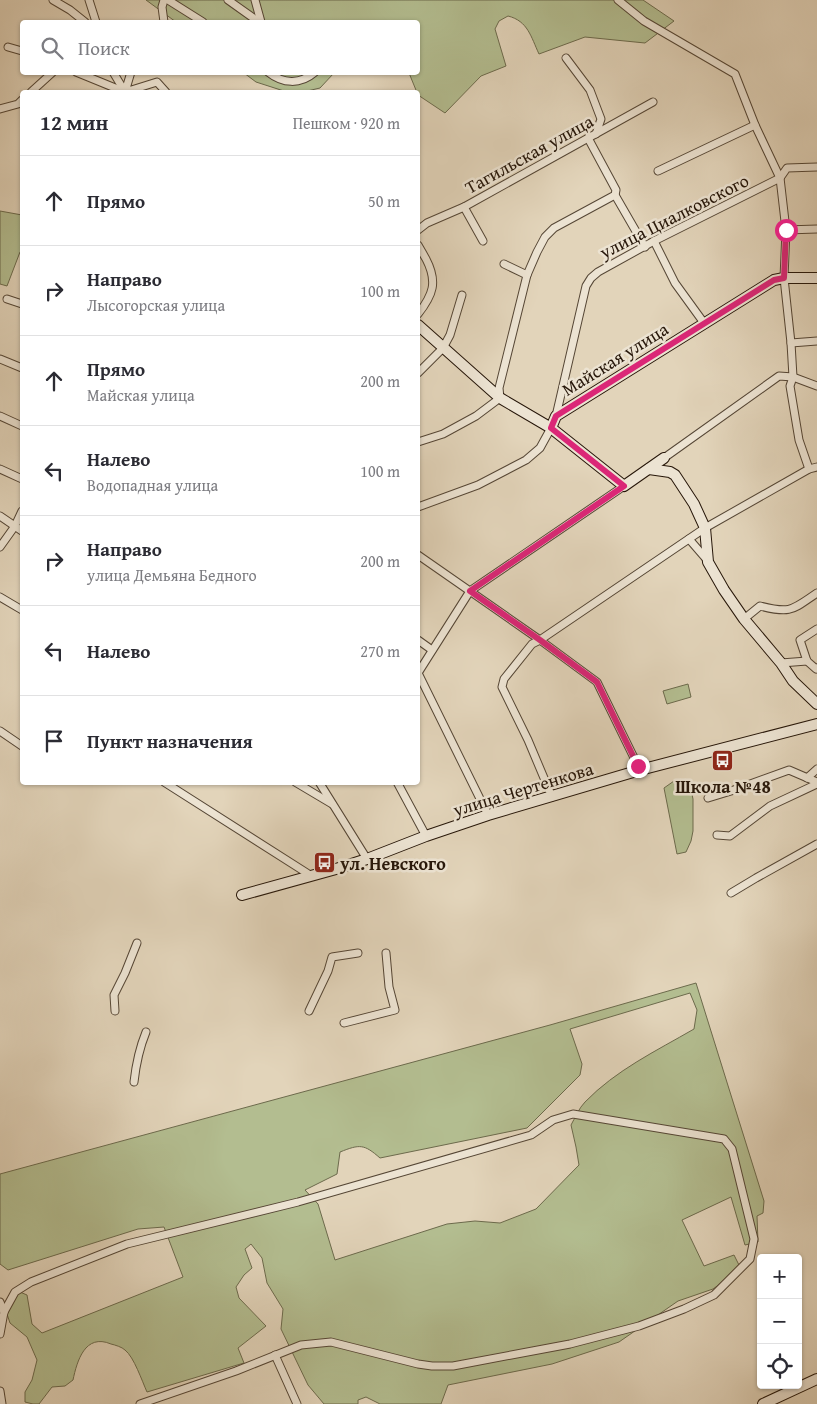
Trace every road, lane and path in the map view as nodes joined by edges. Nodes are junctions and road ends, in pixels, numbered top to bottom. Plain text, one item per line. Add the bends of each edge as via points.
1 (53, 0) edge
2 (89, 0) edge
3 (166, 0) edge
4 (228, 0) edge
5 (255, 0) edge
6 (618, 0) edge
7 (82, 20) edge
8 (95, 20) edge
9 (164, 20) edge
10 (200, 20) edge
11 (257, 20) edge
12 (260, 20) edge
13 (8, 47) dead end
14 (20, 50) edge
15 (566, 58) dead end
16 (50, 75) edge
17 (83, 75) edge
18 (115, 75) edge
19 (130, 75) edge
20 (272, 75) edge
21 (311, 75) edge
22 (33, 90) edge
23 (120, 90) edge
24 (124, 90) edge
25 (126, 90) edge
26 (131, 90) edge
27 (164, 90) edge
28 (20, 102) edge
29 (653, 102) dead end
30 (0, 110) edge
31 (755, 125) junction
32 (596, 134) junction
33 (588, 138) junction
34 (817, 167) edge
35 (658, 171) dead end
36 (780, 178) junction
37 (615, 195) junction
38 (464, 207) junction
39 (420, 228) edge
40 (817, 229) edge
41 (786, 230) junction
42 (483, 241) dead end
43 (654, 241) junction
44 (645, 247) junction
45 (420, 249) edge
46 (504, 264) dead end
47 (527, 275) junction
48 (784, 278) junction
49 (817, 278) edge
50 (462, 295) dead end
51 (7, 299) dead end
52 (20, 303) edge
53 (420, 311) edge
54 (704, 323) junction
55 (420, 327) edge
56 (817, 341) edge
57 (791, 343) junction
58 (443, 348) junction
59 (0, 359) edge
60 (20, 367) edge
61 (420, 371) edge
62 (792, 377) junction
63 (817, 386) edge
64 (500, 398) junction
65 (0, 416) edge
66 (556, 416) junction
67 (20, 425) edge
68 (551, 428) junction
69 (420, 441) edge
70 (664, 458) joint
71 (817, 467) edge
72 (649, 469) junction
73 (808, 469) junction
74 (0, 470) edge
75 (20, 478) edge
76 (624, 486) junction
77 (420, 506) edge
78 (20, 515) edge
79 (0, 516) edge
80 (15, 526) junction
81 (705, 528) junction
82 (20, 530) edge
83 (689, 539) junction
84 (0, 548) edge
85 (420, 556) edge
86 (708, 562) junction
87 (470, 591) junction
88 (817, 593) edge
89 (0, 597) edge
90 (20, 609) edge
91 (744, 619) junction
92 (817, 629) edge
93 (540, 640) junction
94 (420, 641) edge
95 (432, 650) junction
96 (807, 661) junction
97 (781, 664) junction
98 (817, 670) edge
99 (420, 671) edge
100 (420, 678) edge
101 (817, 704) edge
102 (817, 724) edge
103 (0, 731) edge
104 (20, 745) edge
105 (817, 769) edge
106 (640, 770) junction
107 (808, 778) junction
108 (817, 783) edge
109 (169, 785) edge
110 (300, 785) edge
111 (322, 785) edge
112 (398, 785) edge
113 (552, 796) junction
114 (708, 798) dead end
115 (332, 804) junction
116 (488, 815) junction
117 (717, 835) dead end
118 (426, 836) junction
119 (817, 844) edge
120 (367, 859) junction
121 (310, 876) junction
122 (731, 893) dead end
123 (242, 895) dead end
124 (137, 943) dead end
125 (358, 953) dead end
126 (386, 953) dead end
127 (115, 1011) dead end
128 (309, 1011) dead end
129 (344, 1023) dead end
130 (146, 1032) dead end
131 (134, 1082) dead end
132 (0, 1302) edge
133 (4, 1312) junction
134 (0, 1334) edge
135 (275, 1355) junction
136 (817, 1379) edge
137 (0, 1391) edge
138 (2, 1404) edge
139 (140, 1404) edge
140 (297, 1404) edge
141 (763, 1404) edge

1 - 7 street
2 - 8 street
3 - 9 street via 162,6
3 - 10 street
4 - 11 street
5 - 12 street
6 - 31 street via 644,21 735,74
13 - 14 street
15 - 32 street via 590,90 601,119
16 - 22 street
17 - 23 street
18 - 24 street
19 - 25 street
20 - 21 street via 286,82
26 - 27 street via 157,82
28 - 30 street
29 - 32 street, Тагильская улица
31 - 35 street
31 - 36 street
32 - 33 street, Тагильская улица
33 - 37 street via 616,190
33 - 38 street, Тагильская улица
34 - 36 street, улица Циалковского via 787,168
36 - 41 street
36 - 43 street, улица Циалковского
37 - 44 street
37 - 47 street via 554,228 544,237
38 - 39 street, Тагильская улица
38 - 42 street
40 - 41 street
41 - 48 street
43 - 44 street, улица Циалковского
43 - 54 street via 675,282
44 - 66 street, улица Циалковского via 598,272 586,286
45 - 53 street via 432,272 432,286 430,296
46 - 47 street
47 - 64 street via 499,388
48 - 49 street
48 - 54 street, Майская улица via 774,280
48 - 57 street
50 - 58 street
51 - 52 street
54 - 66 street, Майская улица
55 - 58 street
56 - 57 street
57 - 62 street
58 - 61 street
58 - 64 street
59 - 60 street
62 - 63 street
62 - 70 street via 779,376
62 - 73 street via 790,386 798,440
64 - 68 street
64 - 69 street via 451,430
65 - 67 street
66 - 68 street, Майская улица
68 - 76 street
68 - 77 street via 540,448 526,460 478,485
70 - 72 street
71 - 73 street
72 - 76 street
72 - 81 street via 675,475
73 - 81 street
74 - 75 street
76 - 87 street
78 - 80 street
79 - 80 street
80 - 82 street
80 - 84 street
81 - 83 street
81 - 86 street
83 - 86 street
83 - 93 street
85 - 87 street
86 - 91 street
87 - 93 street
87 - 95 street
88 - 91 street via 788,610 760,606
89 - 90 street
91 - 97 street
92 - 96 street via 800,640
93 - 106 street via 597,682
93 - 113 street via 532,644 515,665 502,687
94 - 95 street
95 - 99 street
96 - 97 street
96 - 98 street
97 - 101 street
100 - 116 street
102 - 106 street, улица Чертенкова
103 - 104 street
105 - 107 street
106 - 113 street, улица Чертенкова
107 - 108 street
107 - 114 street via 789,770
108 - 117 street via 770,806 730,836
109 - 121 street
110 - 115 street
111 - 115 street
112 - 118 street
113 - 116 street, улица Чертенкова
115 - 120 street
116 - 118 street, улица Чертенкова
118 - 120 street, улица Чертенкова
119 - 122 street
120 - 121 street, улица Чертенкова
121 - 123 street, улица Чертенкова
124 - 127 street via 114,995
125 - 128 street via 332,957
126 - 129 street via 395,1010
130 - 131 street
132 - 133 street
133 - 134 street
133 - 135 street via 15,1292 31,1282 127,1244 298,1202 531,1135 553,1120 573,1114 724,1139 732,1148 754,1239 750,1259 714,1295 684,1309 638,1326 570,1344 453,1366 418,1364 331,1342 301,1345
135 - 139 street
135 - 140 street
136 - 141 street
137 - 138 street

